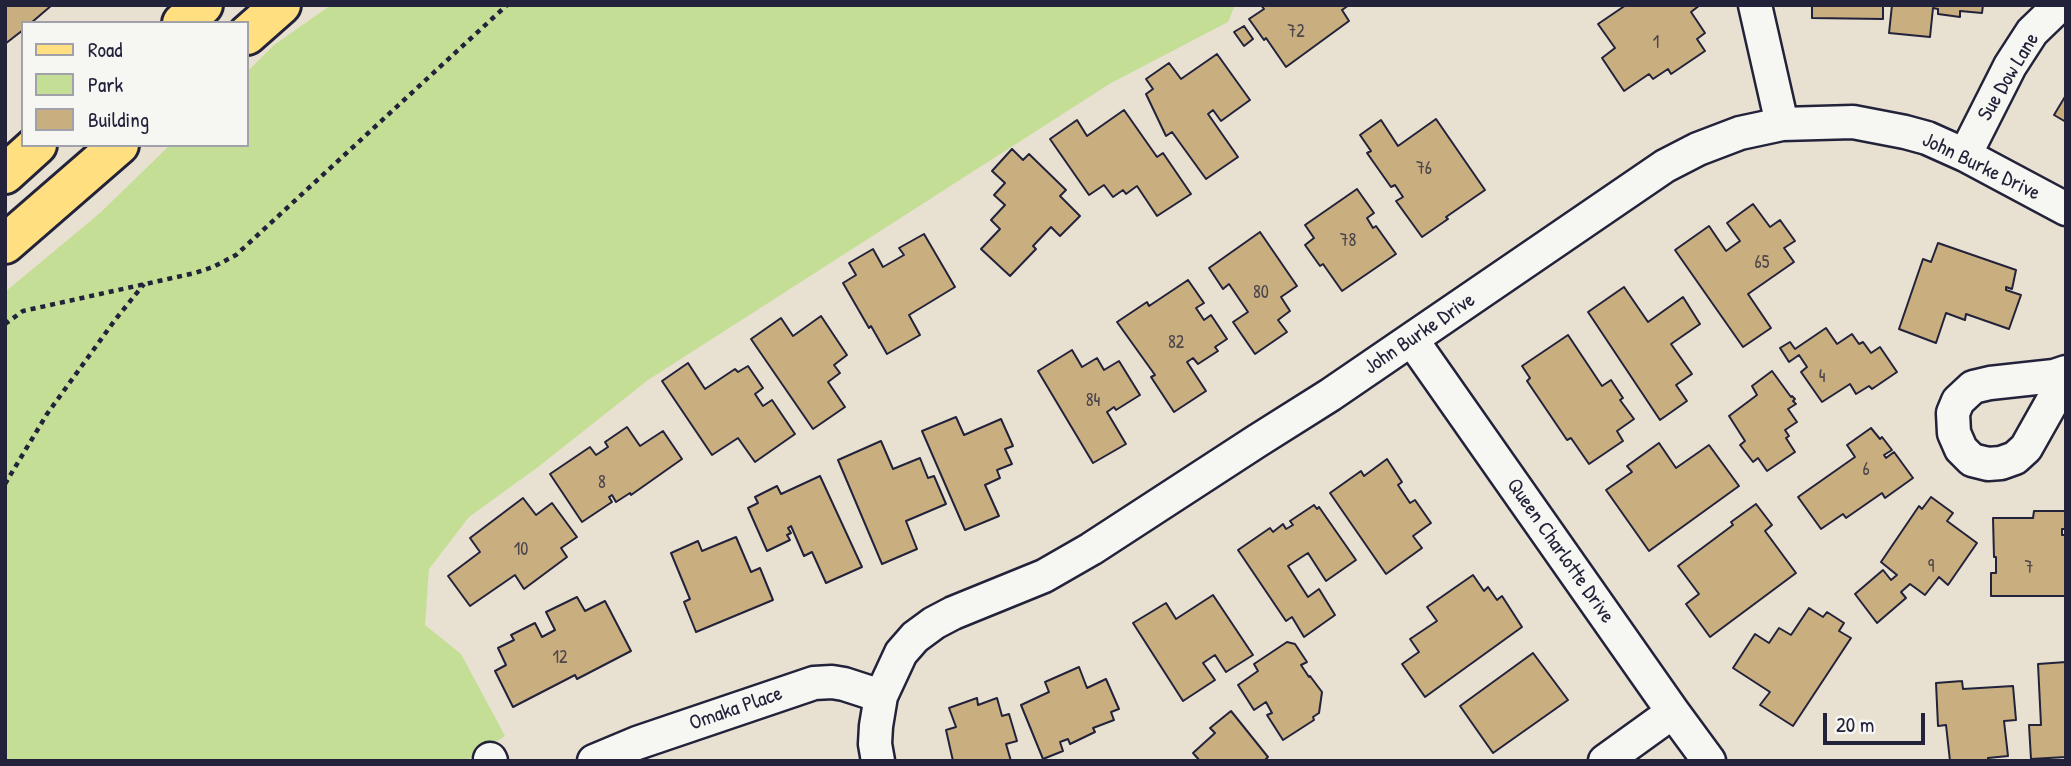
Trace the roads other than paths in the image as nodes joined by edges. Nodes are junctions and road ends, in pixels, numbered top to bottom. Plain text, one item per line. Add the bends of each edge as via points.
1 (203, 5) edge
2 (281, 5) edge
3 (1755, 5) edge
4 (2060, 5) edge
5 (184, 21) edge
6 (248, 34) edge
7 (1782, 124) junction
8 (35, 147) edge
9 (117, 147) edge
10 (1965, 155) junction
11 (5, 174) edge
12 (2066, 209) edge
13 (5, 244) edge
14 (1412, 340) junction
15 (881, 696) junction
16 (1673, 712) junction
17 (594, 761) edge
18 (878, 761) edge
19 (1605, 761) edge
20 (1710, 761) edge

1 - 5 main road
2 - 6 main road
3 - 7 street
4 - 10 street, Sue Dow Lane via 2032,32 2010,66
7 - 10 street, John Burke Drive via 1853,122 1927,138
7 - 14 street, John Burke Drive via 1729,137 1665,166
8 - 11 main road
9 - 13 main road
10 - 12 street, John Burke Drive
14 - 15 street, John Burke Drive via 1071,561 934,623 901,653
14 - 16 street, Queen Charlotte Drive
15 - 17 street, Omaka Place via 844,684 814,683
15 - 18 street, John Burke Drive via 875,744
16 - 19 street
16 - 20 street, Queen Charlotte Drive

